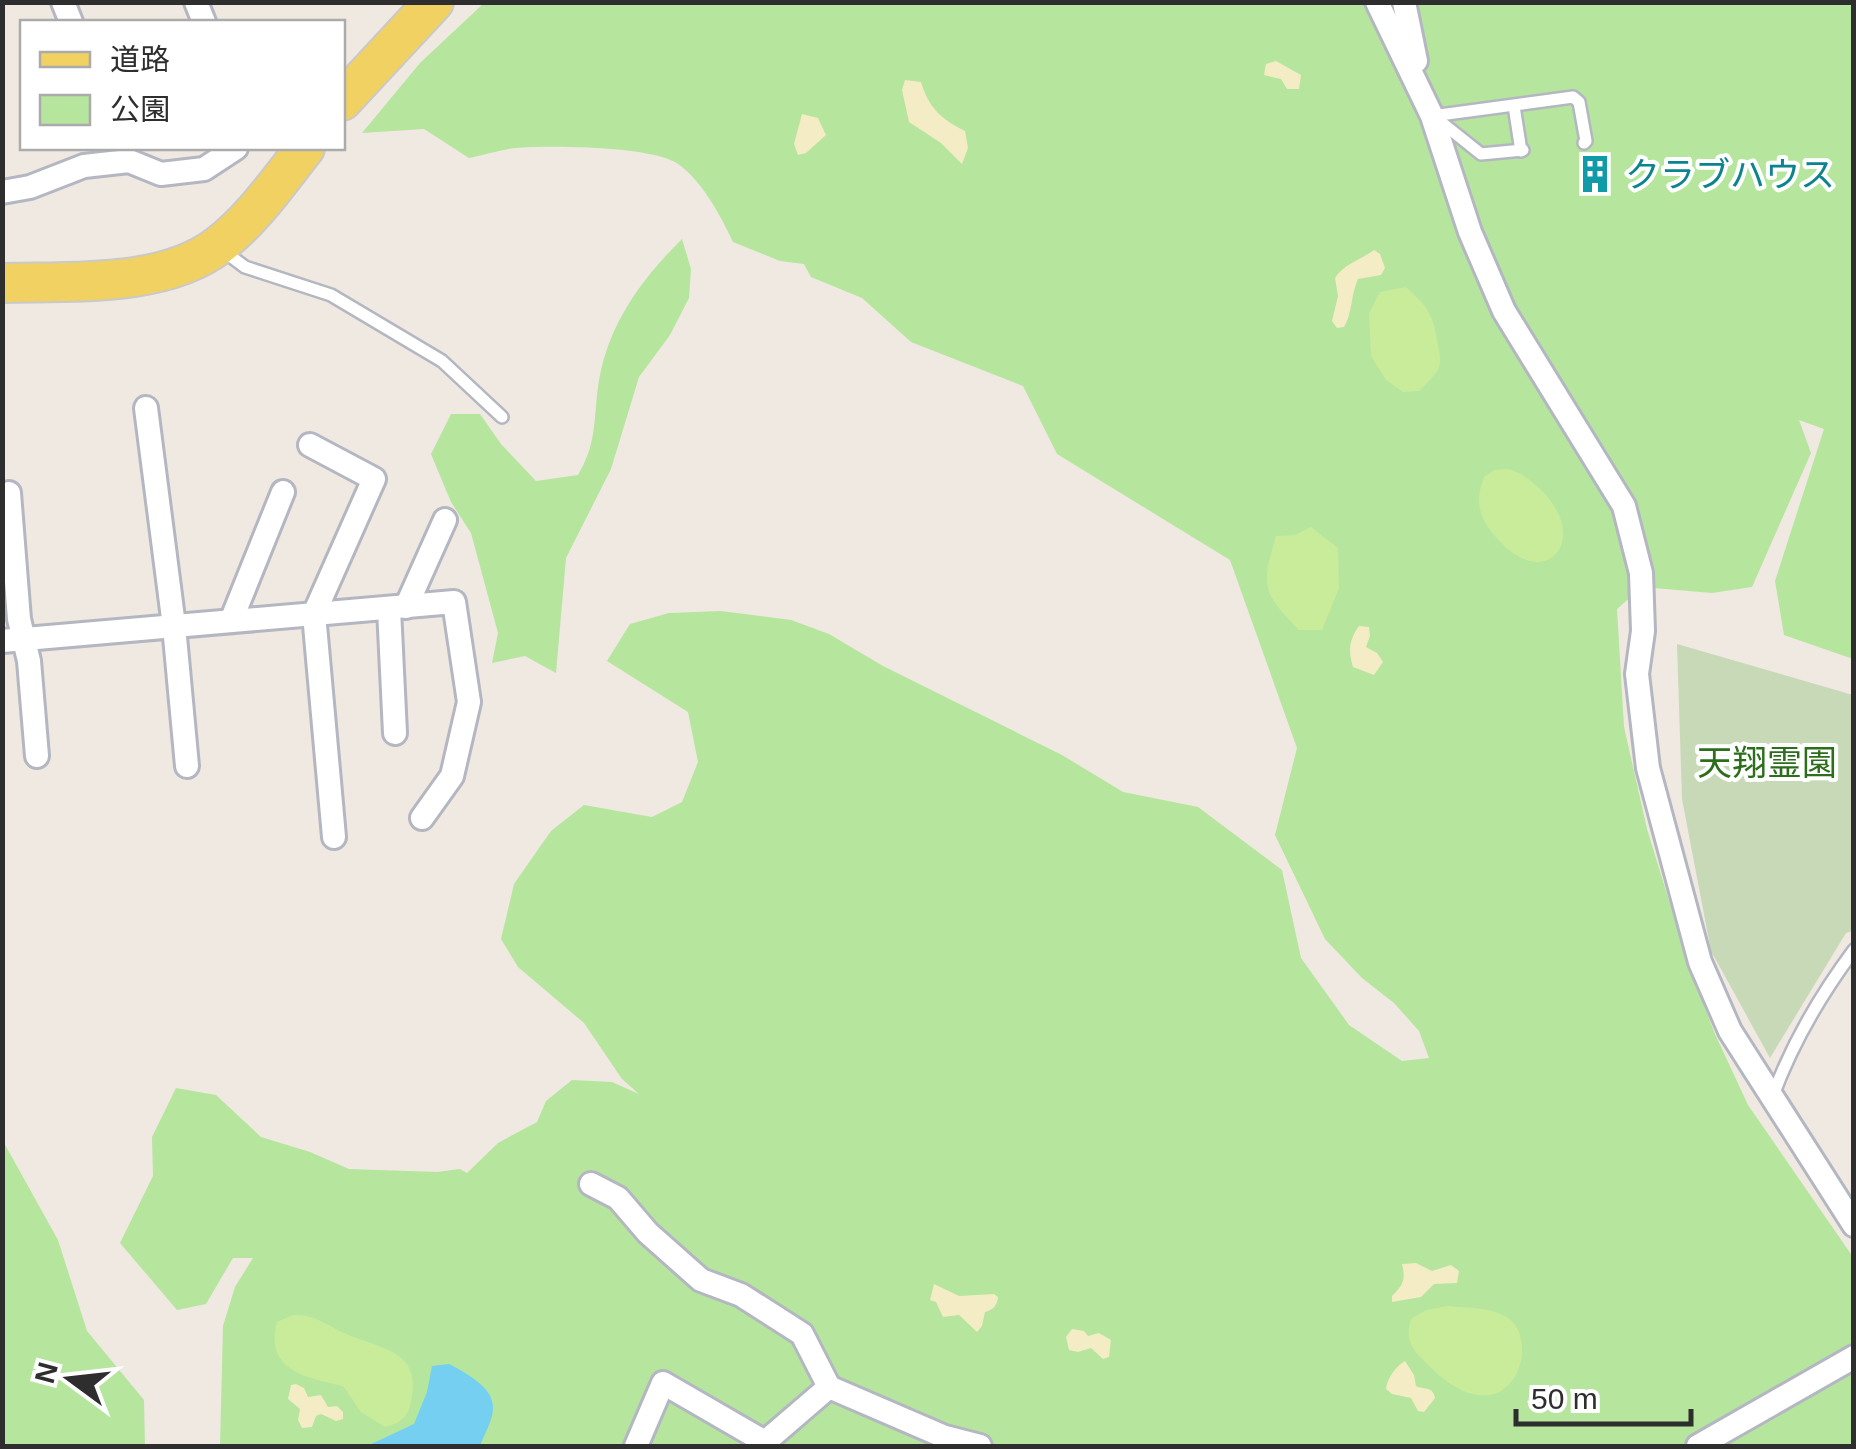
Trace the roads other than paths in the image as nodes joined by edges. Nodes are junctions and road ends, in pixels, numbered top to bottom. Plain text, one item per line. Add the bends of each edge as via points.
1 (434, 2) edge
2 (1378, 2) edge
3 (1404, 2) edge
4 (358, 74) edge
5 (1421, 89) junction
6 (1514, 106) junction
7 (1432, 116) junction
8 (1584, 143) dead end
9 (233, 150) edge
10 (303, 150) edge
11 (126, 154) edge
12 (2, 192) edge
13 (217, 246) junction
14 (2, 284) edge
15 (146, 408) dead end
16 (502, 417) dead end
17 (310, 446) dead end
18 (283, 492) dead end
19 (8, 493) dead end
20 (445, 520) dead end
21 (397, 608) junction
22 (314, 614) junction
23 (231, 621) junction
24 (174, 626) junction
25 (13, 640) edge
26 (396, 733) dead end
27 (37, 756) dead end
28 (187, 766) dead end
29 (422, 818) dead end
30 (334, 837) dead end
31 (1854, 950) edge
32 (1772, 1098) junction
33 (591, 1184) dead end
34 (1854, 1225) edge
35 (1854, 1357) edge
36 (829, 1387) junction
37 (636, 1446) edge
38 (980, 1446) edge
39 (1698, 1446) edge

1 - 4 main road
2 - 5 street
3 - 5 street
5 - 7 street
6 - 7 lane
6 - 7 lane via 1522,150 1481,154
6 - 8 lane via 1572,97 1579,102
7 - 32 street via 1504,311 1624,506 1641,573 1637,674 1648,768 1700,962 1730,1031
9 - 11 street via 204,169 161,174
10 - 13 main road
11 - 12 street
13 - 14 main road via 133,278
13 - 16 lane via 246,267 331,296 442,361
15 - 24 street
17 - 22 street via 374,479
18 - 23 street
19 - 25 street
20 - 21 street
21 - 22 street
21 - 26 street
21 - 29 street via 454,602 468,702 452,776
22 - 23 street
22 - 30 street
23 - 24 street
24 - 25 street
24 - 28 street
25 - 27 street via 29,661
31 - 32 lane via 1790,1048
32 - 34 street
33 - 36 street via 618,1198 702,1280 802,1334
35 - 39 street
36 - 37 street via 766,1442 663,1384
36 - 38 street

